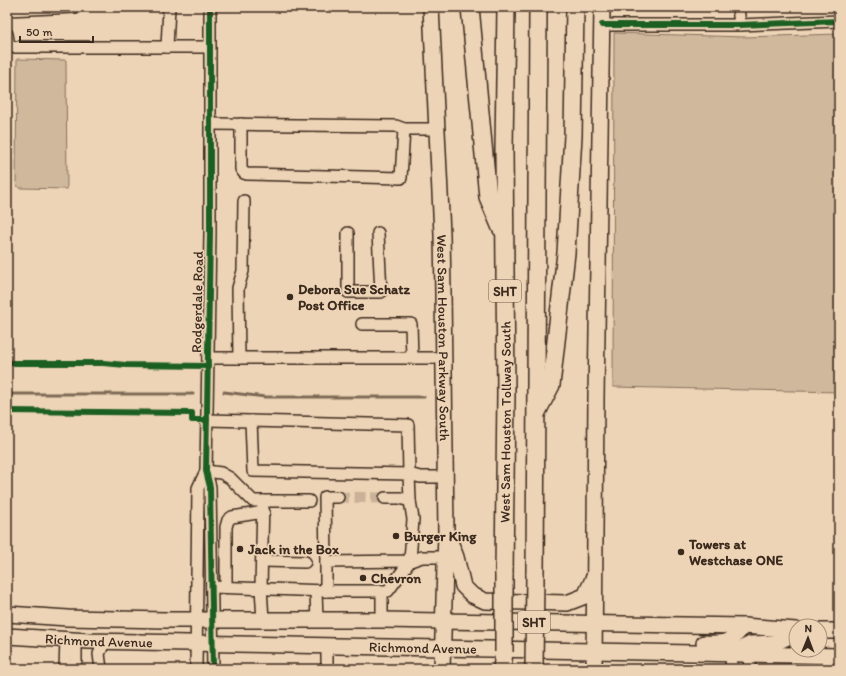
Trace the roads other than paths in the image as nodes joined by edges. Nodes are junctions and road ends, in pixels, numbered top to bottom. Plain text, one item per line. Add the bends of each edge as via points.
1 (76, 7) edge
2 (168, 7) edge
3 (210, 7) edge
4 (431, 7) edge
5 (470, 7) edge
6 (506, 7) edge
7 (538, 7) edge
8 (575, 7) edge
9 (602, 7) edge
10 (738, 7) edge
11 (7, 10) edge
12 (839, 21) edge
13 (602, 25) junction
14 (740, 25) junction
15 (7, 34) edge
16 (8, 47) edge
17 (167, 47) junction
18 (209, 47) junction
19 (210, 124) junction
20 (241, 124) junction
21 (404, 129) junction
22 (437, 129) junction
23 (244, 201) dead end
24 (348, 233) dead end
25 (378, 233) dead end
26 (504, 235) junction
27 (362, 324) dead end
28 (208, 358) junction
29 (239, 358) junction
30 (412, 358) junction
31 (444, 358) junction
32 (536, 416) junction
33 (207, 418) junction
34 (251, 421) junction
35 (206, 471) junction
36 (409, 474) junction
37 (445, 478) junction
38 (338, 497) tunnel mouth
39 (386, 498) tunnel mouth
40 (309, 501) dead end
41 (410, 501) junction
42 (264, 507) junction
43 (446, 532) junction
44 (446, 558) junction
45 (262, 561) junction
46 (410, 561) junction
47 (306, 562) dead end
48 (326, 562) junction
49 (595, 576) junction
50 (212, 587) junction
51 (226, 587) junction
52 (261, 588) junction
53 (321, 591) junction
54 (382, 592) junction
55 (7, 614) edge
56 (68, 618) junction
57 (197, 620) junction
58 (213, 620) junction
59 (263, 620) junction
60 (382, 620) junction
61 (317, 621) junction
62 (444, 621) junction
63 (595, 624) junction
64 (744, 626) junction
65 (788, 629) edge
66 (828, 631) edge
67 (839, 632) edge
68 (7, 636) edge
69 (788, 637) edge
70 (71, 640) junction
71 (105, 641) junction
72 (196, 643) junction
73 (213, 643) junction
74 (327, 646) junction
75 (443, 649) junction
76 (595, 650) junction
77 (671, 652) junction
78 (732, 653) junction
79 (749, 654) junction
80 (839, 656) edge
81 (72, 667) edge
82 (101, 669) edge
83 (196, 669) edge
84 (213, 669) edge
85 (327, 669) edge
86 (442, 669) edge
87 (502, 669) edge
88 (534, 669) edge
89 (594, 669) edge
90 (731, 669) edge
91 (750, 669) edge

1 - 11 street
2 - 17 street
3 - 18 street, Rodgerdale Road
4 - 22 main road, West Sam Houston Parkway South
5 - 26 highway via 488,197
6 - 26 highway, West Sam Houston Tollway South / SHT
7 - 32 highway, SHT
8 - 32 highway via 573,136 566,253 551,385
9 - 13 main road
10 - 14 street
12 - 14 street
13 - 14 street
13 - 49 main road
15 - 16 street
16 - 17 street
17 - 18 street
18 - 19 street, Rodgerdale Road
19 - 20 street
19 - 28 street, Rodgerdale Road
20 - 21 street via 396,126
20 - 21 street via 241,169 247,174 401,178
21 - 22 street
22 - 31 main road, West Sam Houston Parkway South
23 - 29 street via 243,271 238,288
24 - 25 street via 348,292 381,292
26 - 87 highway, West Sam Houston Tollway South / SHT, bridge via 506,400
27 - 30 street via 411,324
28 - 29 street
28 - 33 street, Rodgerdale Road
29 - 30 street
30 - 31 street
31 - 37 main road, West Sam Houston Parkway South
32 - 88 highway, SHT, bridge
33 - 34 street
33 - 35 street, Rodgerdale Road
34 - 36 street via 408,425
34 - 36 street via 253,471
35 - 42 street via 221,473 230,478 253,501
35 - 50 street, Rodgerdale Road via 210,487
35 - 57 street, Rodgerdale Road via 198,488
36 - 37 street
36 - 41 street
37 - 43 main road, West Sam Houston Parkway South
38 - 48 street via 325,497
39 - 41 street
40 - 42 street
41 - 46 street via 413,519
42 - 45 street
42 - 51 street via 228,520
43 - 44 main road, West Sam Houston Parkway South
43 - 49 main road via 456,557 463,586 472,595 485,601 567,603 585,596
44 - 46 street via 422,557
44 - 62 main road, West Sam Houston Parkway South
45 - 47 street
45 - 52 street
46 - 48 street
46 - 54 street via 388,591
48 - 53 street
49 - 63 main road
50 - 51 street
50 - 58 street, Rodgerdale Road
51 - 52 street
52 - 53 street
52 - 59 street
53 - 54 street
53 - 61 street
54 - 60 street
55 - 56 main road, Richmond Avenue
56 - 57 main road, Richmond Avenue
56 - 70 main road
57 - 58 main road, Richmond Avenue
57 - 72 street, Rodgerdale Road
58 - 59 main road, Richmond Avenue
58 - 73 street, Rodgerdale Road
59 - 61 main road, Richmond Avenue
60 - 61 main road, Richmond Avenue
60 - 62 main road, Richmond Avenue
62 - 63 main road, Richmond Avenue
62 - 75 main road, West Sam Houston Parkway South
63 - 64 main road, Richmond Avenue
63 - 76 main road
64 - 65 main road, Richmond Avenue
64 - 77 main road via 723,644 699,643
66 - 67 main road
68 - 70 main road, Richmond Avenue
69 - 78 main road via 775,643 752,644
70 - 71 main road, Richmond Avenue
70 - 81 street
71 - 72 main road, Richmond Avenue
71 - 82 street via 99,654
72 - 73 main road, Richmond Avenue
72 - 83 street, Rodgerdale Road
73 - 74 main road, Richmond Avenue
73 - 84 street, Rodgerdale Road
74 - 75 main road, Richmond Avenue
74 - 85 street
75 - 76 main road, Richmond Avenue
75 - 86 main road, West Sam Houston Parkway South
76 - 77 main road, Richmond Avenue
76 - 89 main road
77 - 78 main road, Richmond Avenue
78 - 79 main road, Richmond Avenue
78 - 90 street
79 - 80 main road, Richmond Avenue
79 - 91 street

